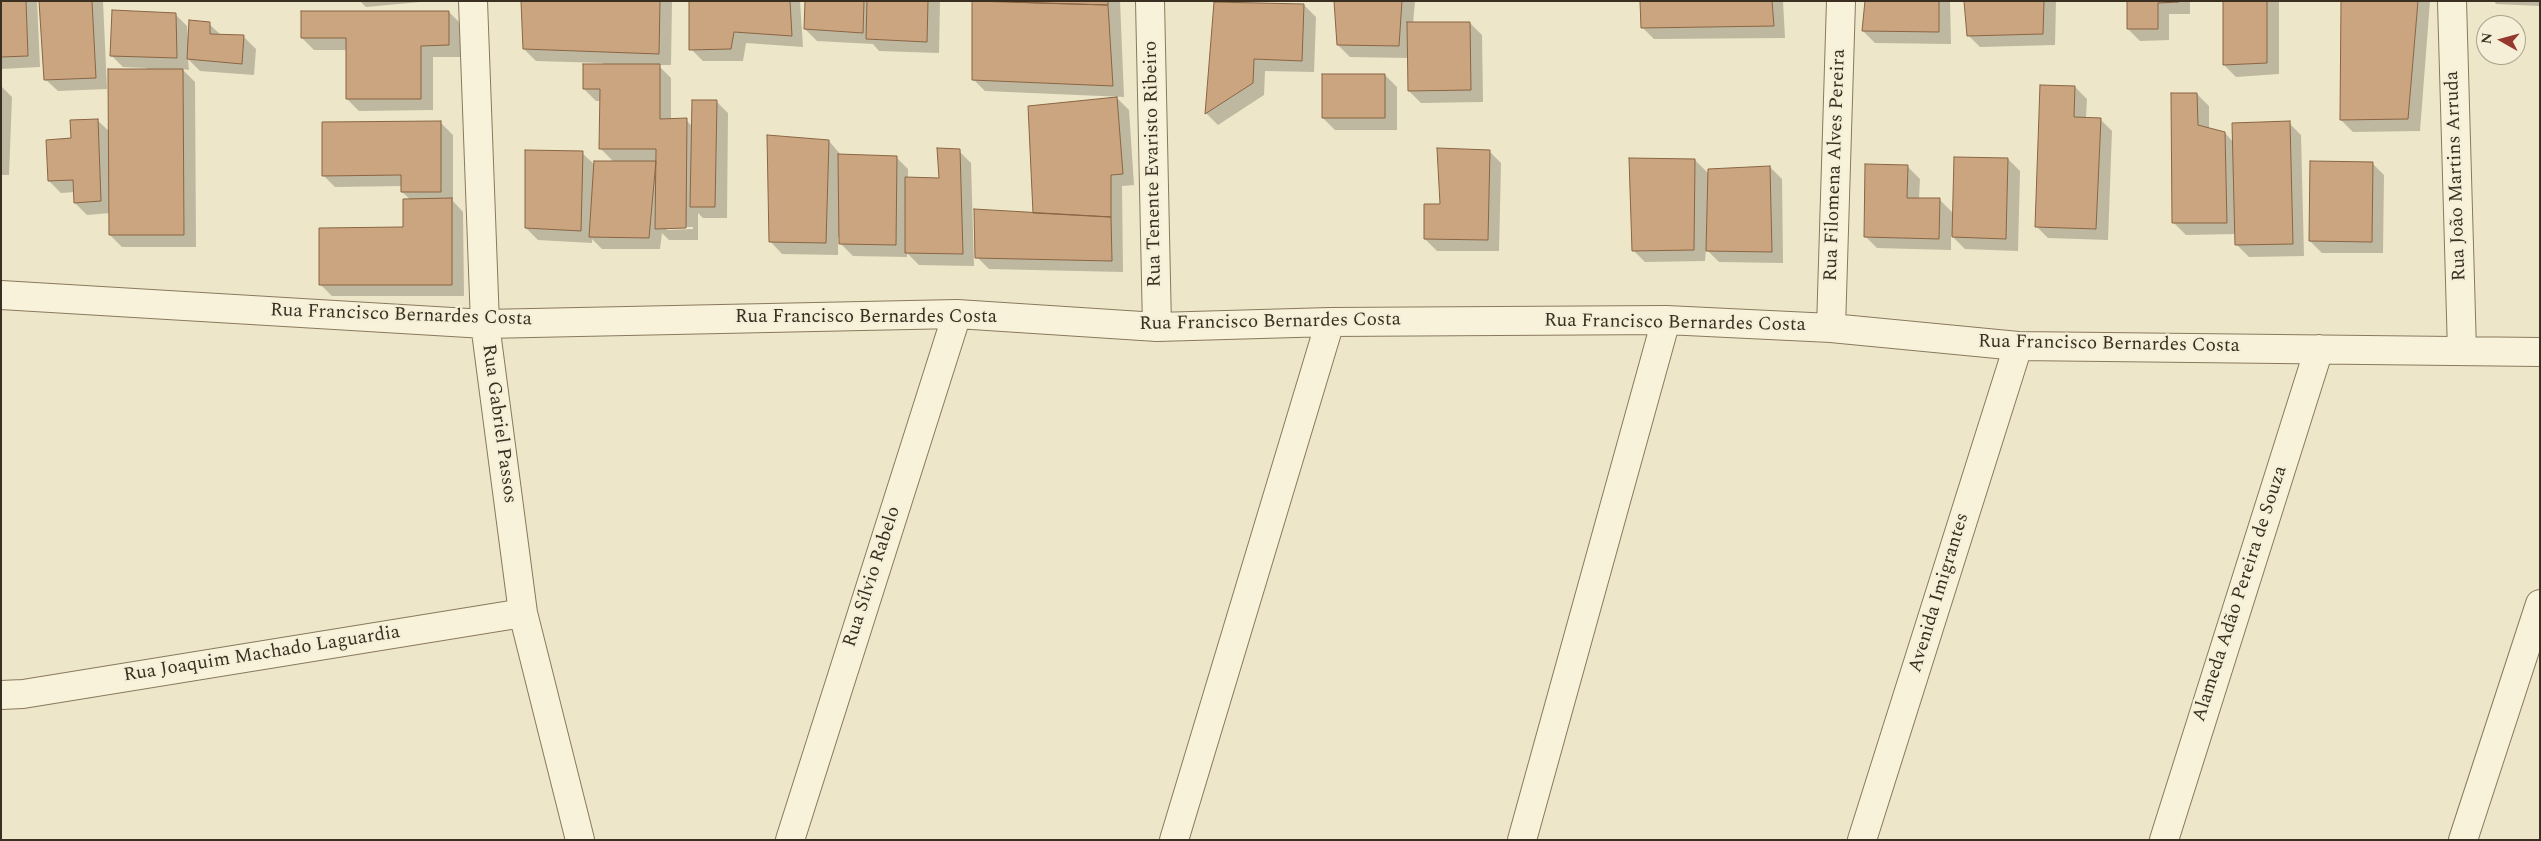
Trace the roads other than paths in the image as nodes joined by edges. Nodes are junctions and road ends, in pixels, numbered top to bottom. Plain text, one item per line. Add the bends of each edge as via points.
1 (473, 1) edge
2 (1150, 1) edge
3 (1841, 1) edge
4 (2452, 1) edge
5 (1, 295) edge
6 (957, 314) junction
7 (1666, 320) junction
8 (1330, 322) junction
9 (484, 324) junction
10 (1157, 326) junction
11 (1831, 328) junction
12 (2018, 346) junction
13 (2319, 348) junction
14 (2462, 350) junction
15 (2540, 352) edge
16 (2540, 604) edge
17 (523, 613) junction
18 (1, 695) edge
19 (580, 840) edge
20 (790, 840) edge
21 (1174, 840) edge
22 (1522, 840) edge
23 (1862, 840) edge
24 (2164, 840) edge
25 (2464, 840) edge

1 - 9 street, Rua Gabriel Passos
2 - 10 street, Rua Tenente Evaristo Ribeiro
3 - 11 street, Rua Filomena Alves Pereira
4 - 14 street, Rua João Martins Arruda
5 - 9 street, Rua Francisco Bernardes Costa
6 - 9 street, Rua Francisco Bernardes Costa
6 - 10 street, Rua Francisco Bernardes Costa
6 - 20 street, Rua Sílvio Rabelo
7 - 8 street, Rua Francisco Bernardes Costa
7 - 11 street, Rua Francisco Bernardes Costa
7 - 22 street
8 - 10 street, Rua Francisco Bernardes Costa
8 - 21 street
9 - 17 street, Rua Gabriel Passos
11 - 12 street, Rua Francisco Bernardes Costa
12 - 13 street, Rua Francisco Bernardes Costa
12 - 23 street, Avenida Imigrantes
13 - 14 street, Rua Francisco Bernardes Costa
13 - 24 street, Alameda Adão Pereira de Souza
14 - 15 street, Rua Francisco Bernardes Costa
16 - 25 street
17 - 18 street, Rua Joaquim Machado Laguardia
17 - 19 street, Rua Gabriel Passos

